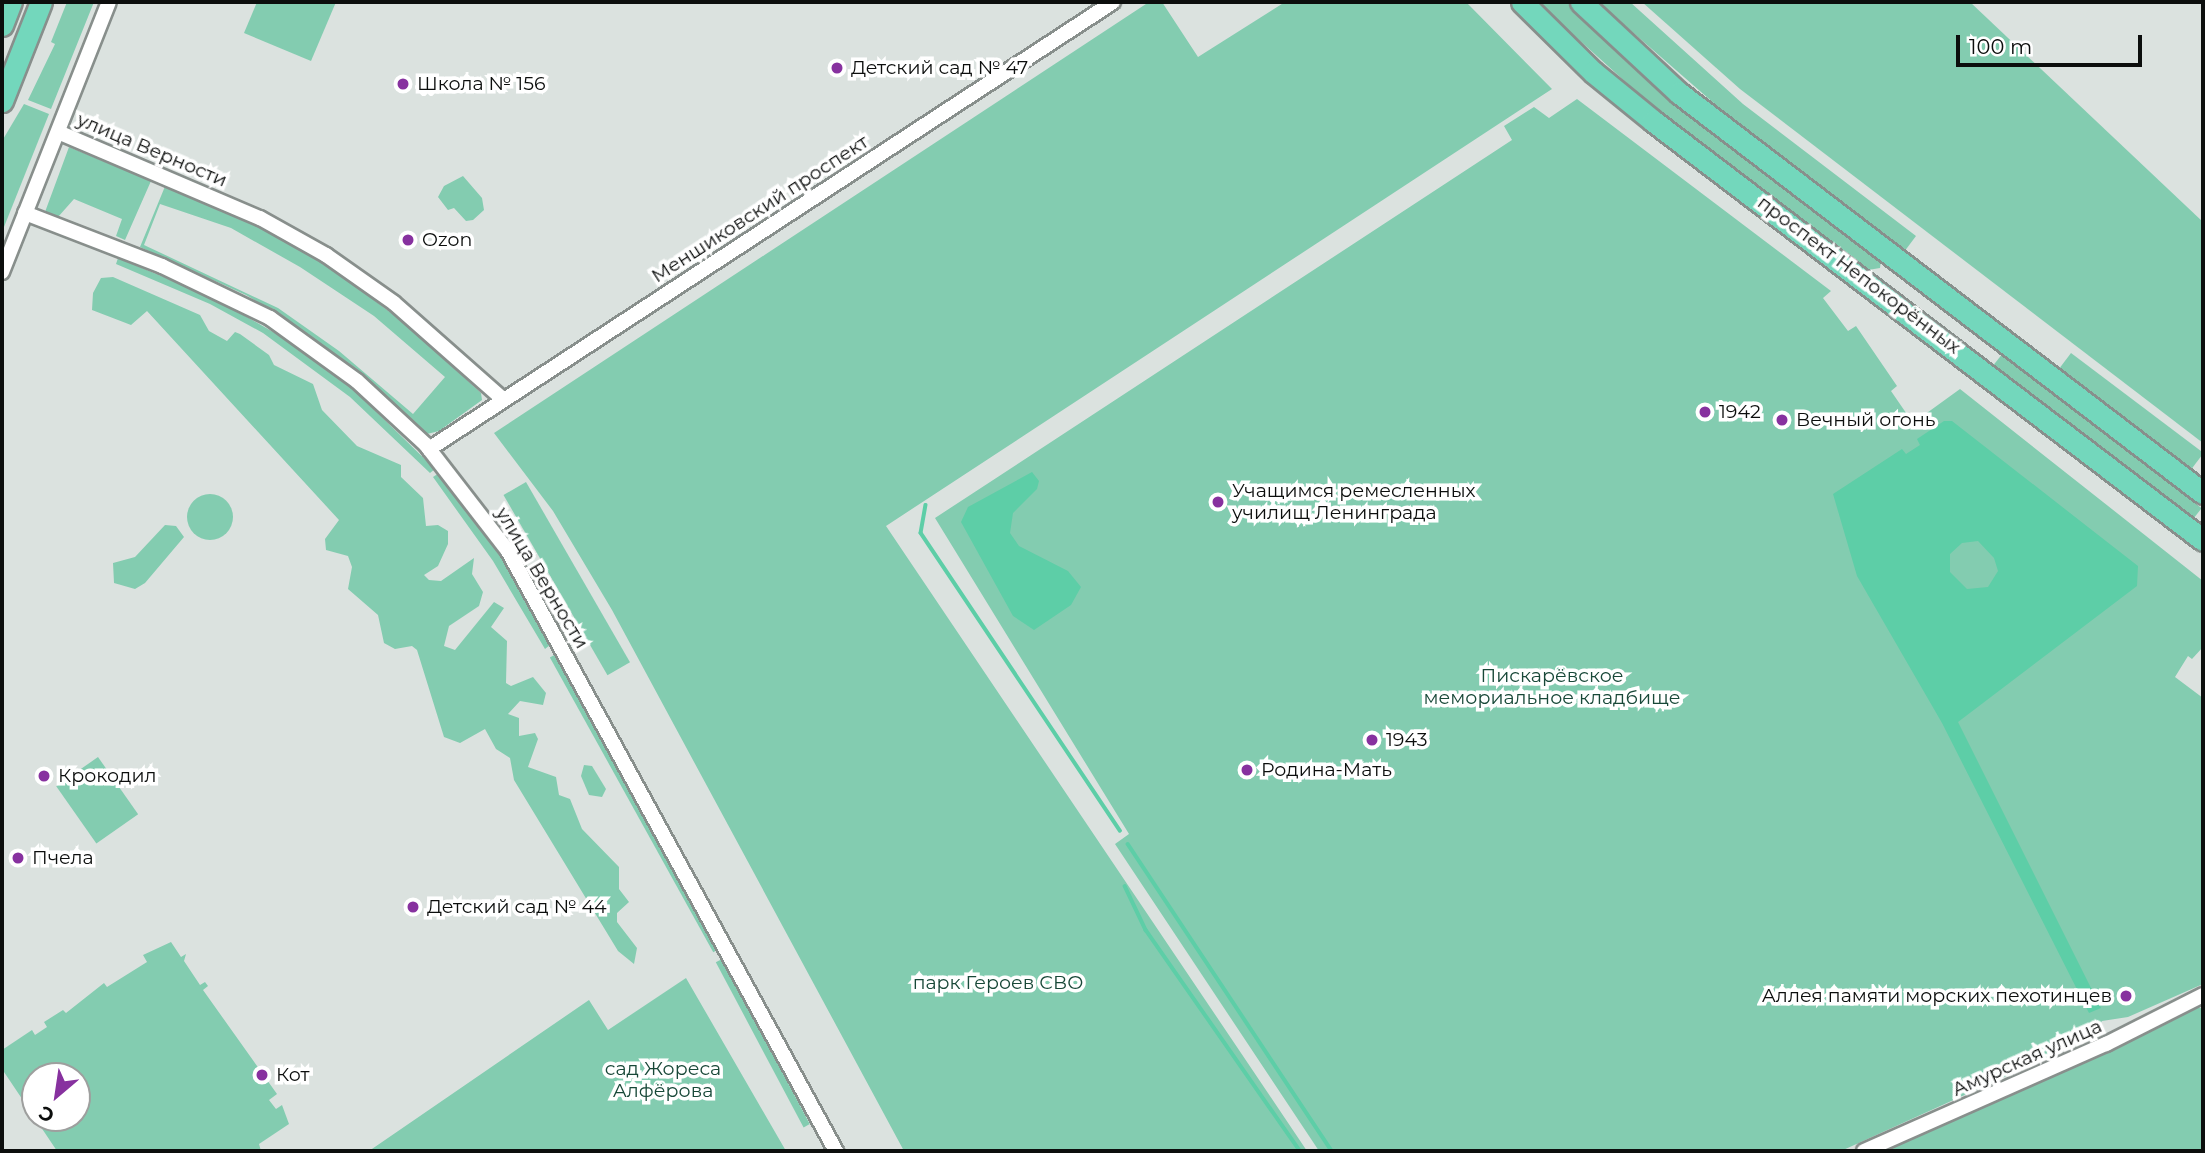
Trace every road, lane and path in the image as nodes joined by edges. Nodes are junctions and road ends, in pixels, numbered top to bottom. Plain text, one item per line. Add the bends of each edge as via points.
1 (11, 2) edge
2 (41, 2) edge
3 (109, 2) edge
4 (1112, 2) edge
5 (1522, 2) edge
6 (1581, 2) edge
7 (2, 25) edge
8 (2, 101) edge
9 (58, 132) junction
10 (25, 213) junction
11 (2, 272) edge
12 (503, 399) junction
13 (429, 449) junction
14 (2203, 494) edge
15 (2203, 540) edge
16 (2203, 995) edge
17 (836, 1151) edge
18 (1864, 1151) edge

1 - 7 main road
2 - 8 main road
3 - 9 street
4 - 12 street, Меншиковский проспект
5 - 15 main road, проспект Непокорённых via 1593,72 1653,121
6 - 14 main road, проспект Непокорённых via 1679,93
9 - 10 street
9 - 12 street, улица Верности via 260,218 326,255 394,303
10 - 11 street
10 - 13 street, улица Верности via 173,271 270,318 357,381
12 - 13 street, Меншиковский проспект
13 - 17 street, улица Верности via 508,551
16 - 18 street, Амурская улица via 2106,1044

